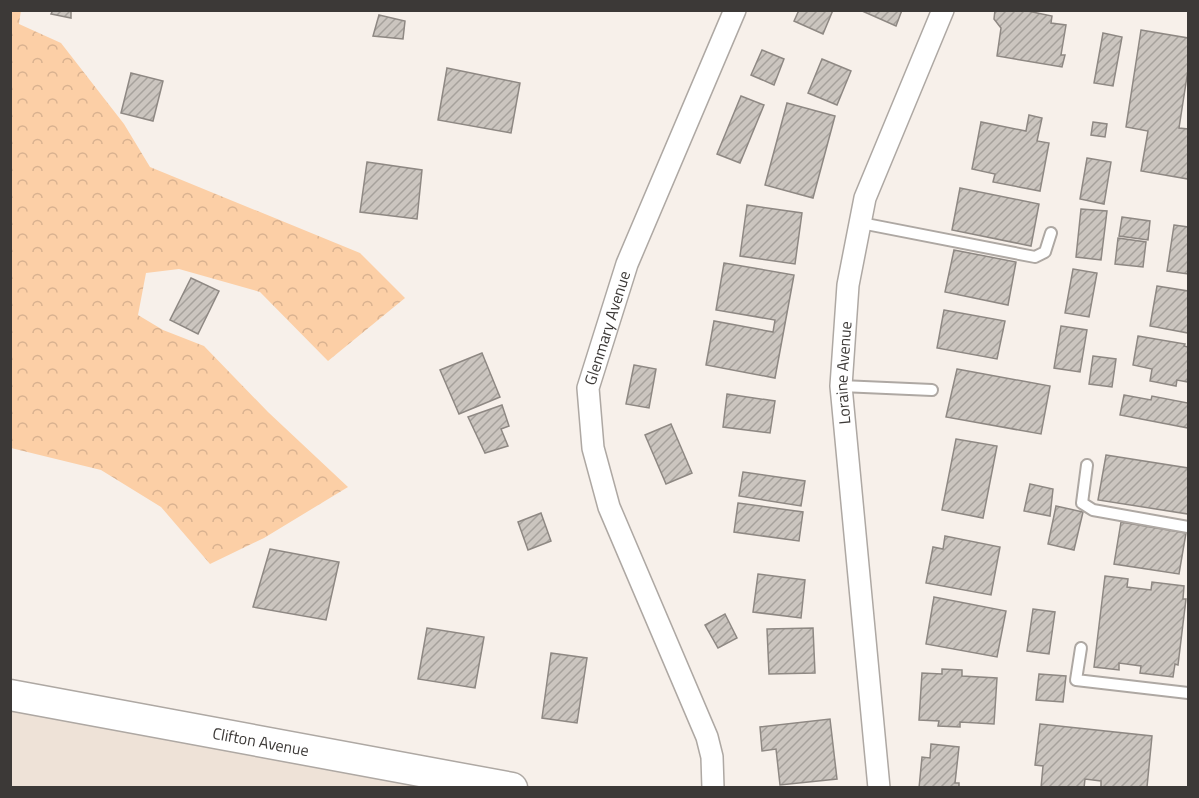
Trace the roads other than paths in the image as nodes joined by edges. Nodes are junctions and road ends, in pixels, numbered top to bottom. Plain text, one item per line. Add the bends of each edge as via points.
1 (735, 10) edge
2 (943, 10) edge
3 (861, 223) junction
4 (1051, 233) dead end
5 (841, 386) junction
6 (932, 390) dead end
7 (1087, 465) dead end
8 (1188, 528) edge
9 (1081, 648) dead end
10 (1188, 693) edge
11 (10, 695) edge
12 (465, 783) edge
13 (512, 788) edge
14 (712, 788) edge
15 (879, 788) edge

1 - 14 street, Glenmary Avenue via 627,264 588,388 593,448 609,507 707,737 712,757
2 - 3 street, Loraine Avenue via 865,198
3 - 4 lane via 1035,257 1045,252
3 - 5 street, Loraine Avenue via 849,285
5 - 6 lane
5 - 15 street, Loraine Avenue
7 - 8 lane via 1082,503 1093,510
9 - 10 lane via 1076,681
11 - 12 main road, Clifton Avenue
12 - 13 main road, Clifton Avenue

